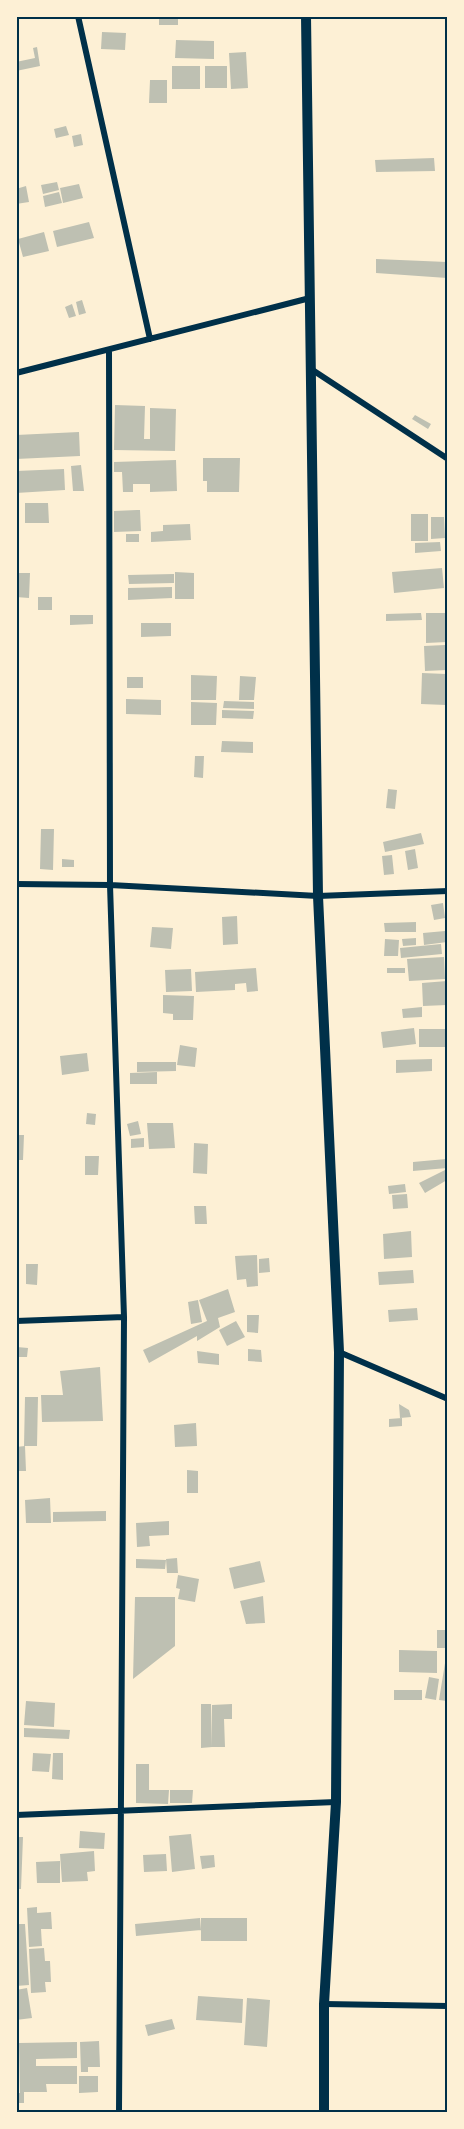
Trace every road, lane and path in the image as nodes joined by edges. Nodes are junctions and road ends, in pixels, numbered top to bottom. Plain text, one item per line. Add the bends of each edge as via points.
1 (78, 16) edge
2 (306, 16) edge
3 (310, 298) junction
4 (150, 339) junction
5 (109, 350) junction
6 (311, 369) junction
7 (16, 373) edge
8 (447, 459) edge
9 (16, 885) edge
10 (110, 885) junction
11 (447, 891) edge
12 (318, 896) junction
13 (124, 1317) junction
14 (16, 1321) edge
15 (339, 1352) junction
16 (447, 1399) edge
17 (336, 1802) junction
18 (121, 1812) junction
19 (16, 1815) edge
20 (324, 2004) junction
21 (447, 2006) edge
22 (119, 2112) edge
23 (324, 2112) edge

1 - 4 street
2 - 3 street
3 - 4 street
3 - 6 street
4 - 5 street
5 - 7 street
5 - 10 street
6 - 8 street
6 - 12 street
9 - 10 street
10 - 12 street
10 - 13 street
11 - 12 street
12 - 15 street
13 - 14 street
13 - 18 street
15 - 16 street
15 - 17 street
17 - 18 street
17 - 20 street
18 - 19 street
18 - 22 street
20 - 21 street
20 - 23 street

